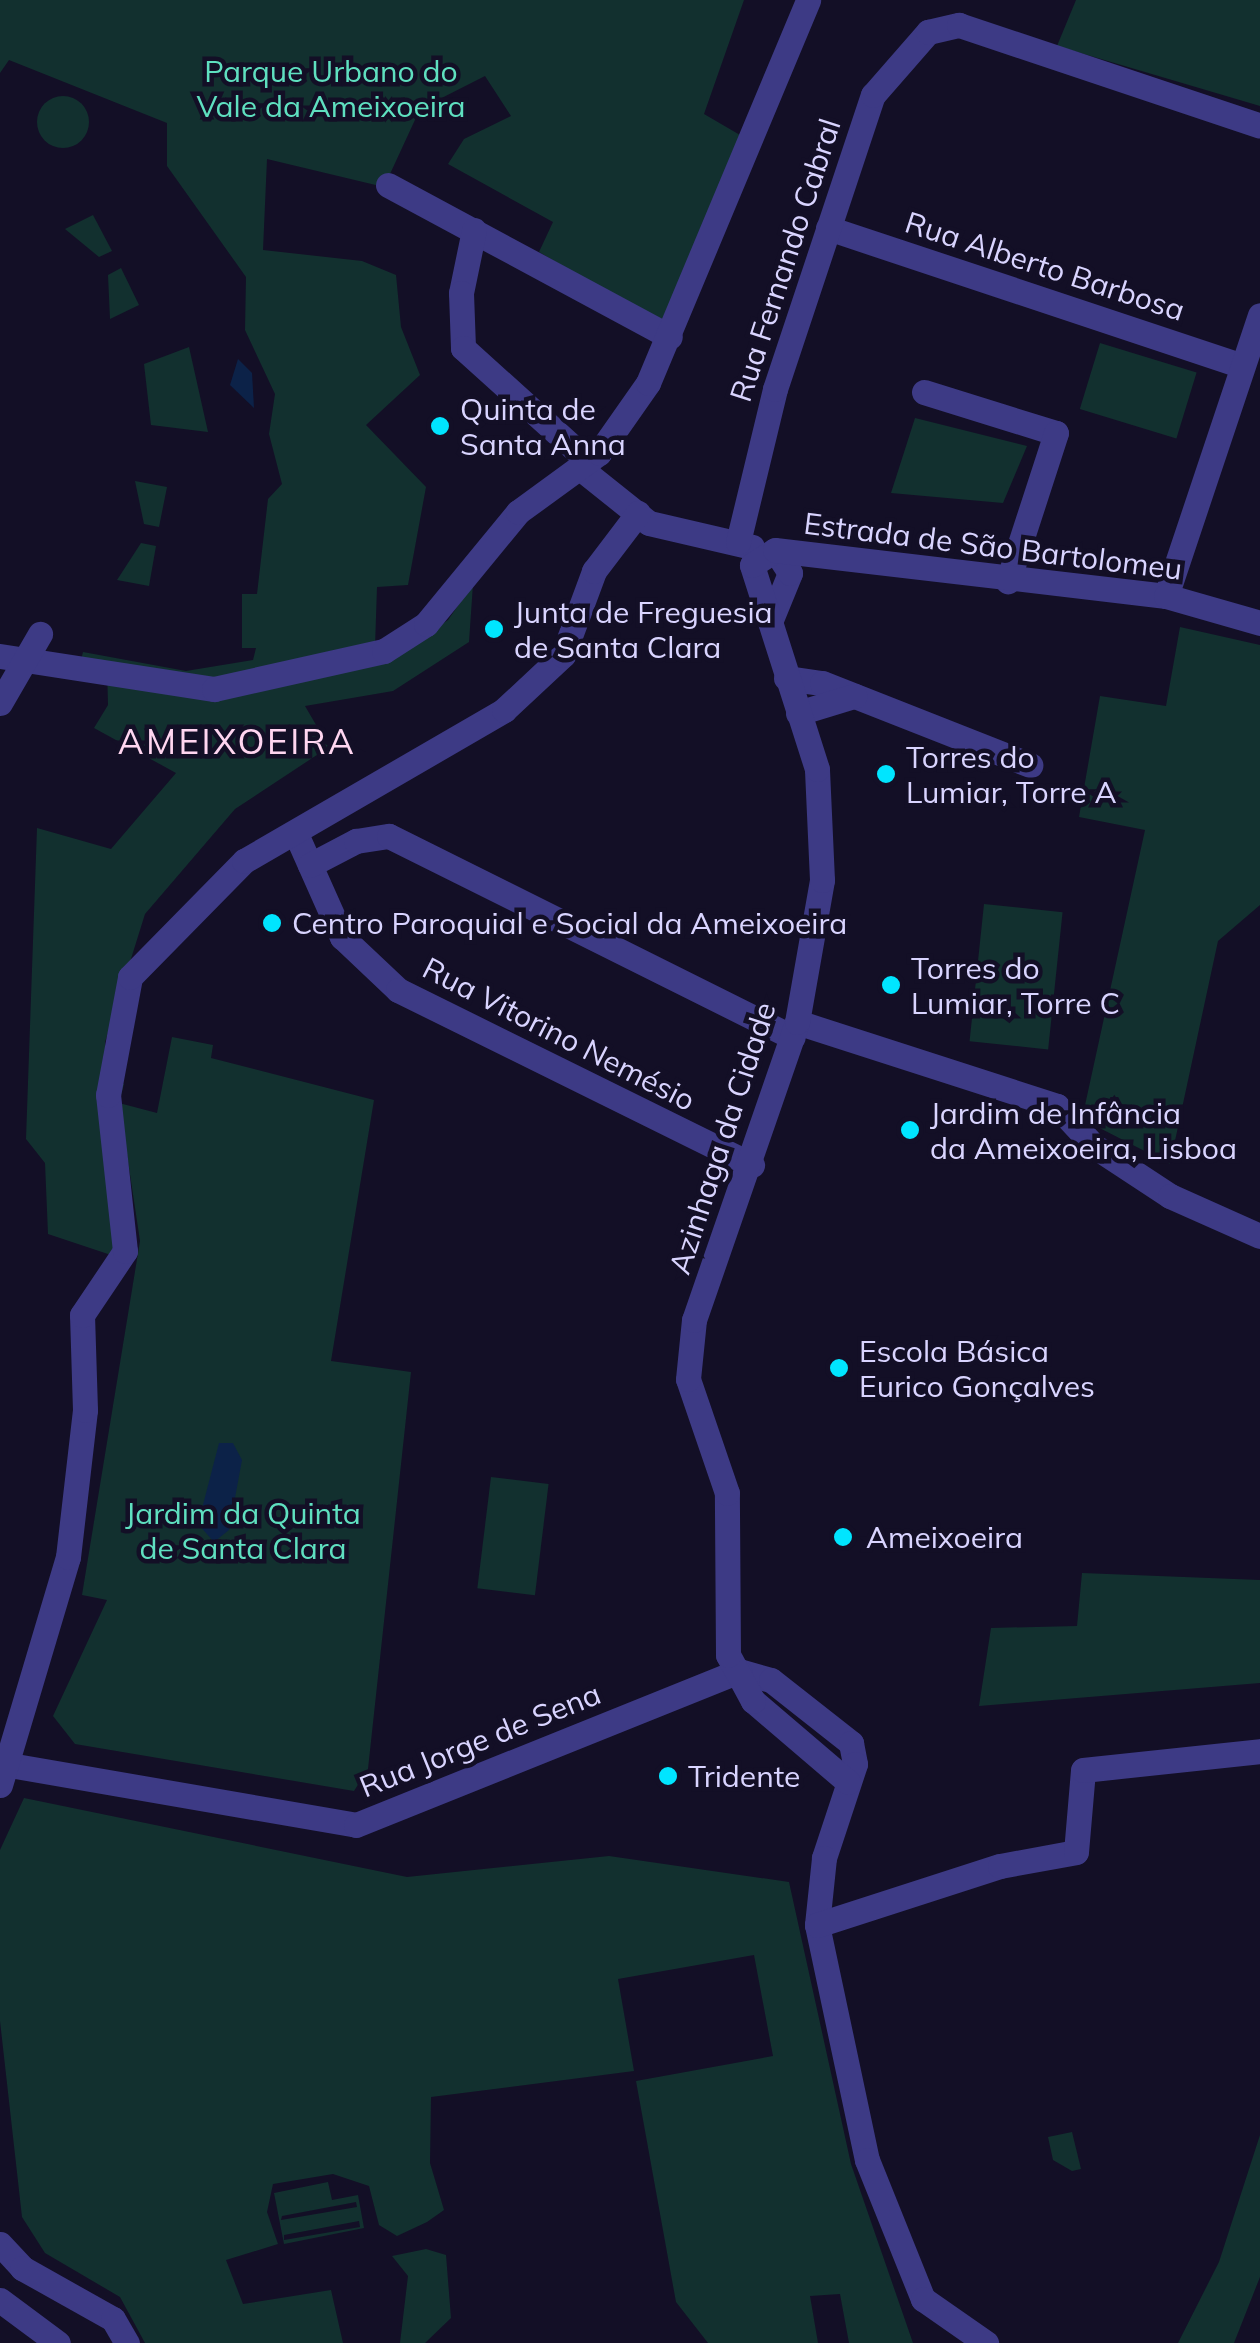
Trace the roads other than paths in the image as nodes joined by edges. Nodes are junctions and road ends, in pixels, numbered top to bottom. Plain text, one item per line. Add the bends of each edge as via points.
1 (808, 0) edge
2 (1260, 126) edge
3 (388, 185) dead end
4 (828, 228) junction
5 (474, 230) junction
6 (1260, 315) edge
7 (670, 337) junction
8 (1242, 365) junction
9 (924, 392) dead end
10 (585, 465) junction
11 (638, 513) junction
12 (738, 542) junction
13 (771, 551) junction
14 (817, 558) junction
15 (754, 577) junction
16 (789, 578) junction
17 (1008, 582) junction
18 (1166, 596) junction
19 (770, 622) junction
20 (1260, 623) edge
21 (40, 634) dead end
22 (0, 656) edge
23 (26, 658) junction
24 (786, 678) junction
25 (854, 696) junction
26 (0, 703) edge
27 (798, 713) junction
28 (1030, 766) dead end
29 (297, 836) junction
30 (310, 866) junction
31 (795, 1029) junction
32 (752, 1166) junction
33 (1260, 1236) edge
34 (739, 1672) junction
35 (1260, 1751) edge
36 (2, 1775) edge
37 (817, 1924) junction
38 (0, 2244) edge
39 (0, 2300) edge
40 (113, 2331) edge
41 (58, 2343) edge
42 (127, 2343) edge
43 (986, 2343) edge

1 - 7 street
2 - 4 street, Rua Fernando Cabral via 942,26 874,94
3 - 5 street
4 - 8 street, Rua Alberto Barbosa
4 - 12 street, Rua Fernando Cabral via 753,465
5 - 7 street
5 - 10 street, Estrada de São Bartolomeu via 460,293 463,348
6 - 8 street
7 - 10 street
8 - 18 street
9 - 17 street via 1056,432
10 - 11 street, Estrada de São Bartolomeu
10 - 23 street via 518,512 426,624 384,651 214,689
11 - 12 street, Estrada de São Bartolomeu via 664,529
11 - 29 street via 594,570 563,655 504,710
12 - 13 street, Estrada de São Bartolomeu
12 - 15 street, Azinhaga da Cidade
13 - 14 street, Estrada de São Bartolomeu
13 - 15 street
13 - 16 street
14 - 16 street
14 - 17 street, Estrada de São Bartolomeu
15 - 16 street via 769,590
15 - 19 street, Azinhaga da Cidade
16 - 19 street
17 - 18 street, Estrada de São Bartolomeu
18 - 20 street, Estrada de São Bartolomeu
19 - 24 street, Azinhaga da Cidade
21 - 23 street
22 - 23 street
23 - 26 street
24 - 25 street
24 - 27 street, Azinhaga da Cidade
25 - 27 street
25 - 28 street
27 - 31 street, Azinhaga da Cidade via 825,815
29 - 30 street, Rua Vitorino Nemésio
29 - 36 street via 244,861 130,977 108,1071 126,1200 123,1259 82,1315 84,1426 68,1557
30 - 31 street via 356,840 389,836
30 - 32 street, Rua Vitorino Nemésio via 342,937 398,990
31 - 32 street, Azinhaga da Cidade
31 - 33 street via 1057,1106 1094,1146 1170,1196
32 - 34 street, Azinhaga da Cidade via 688,1353 694,1409 728,1493 724,1640
34 - 36 street, Rua Jorge de Sena via 356,1825
34 - 37 street, Azinhaga da Cidade via 753,1702 846,1769 824,1858
35 - 37 street via 1083,1770 1076,1852 1000,1866
37 - 43 street, Azinhaga da Cidade via 867,2160 896,2248 923,2299
38 - 40 street via 22,2268
39 - 41 street
40 - 42 street

